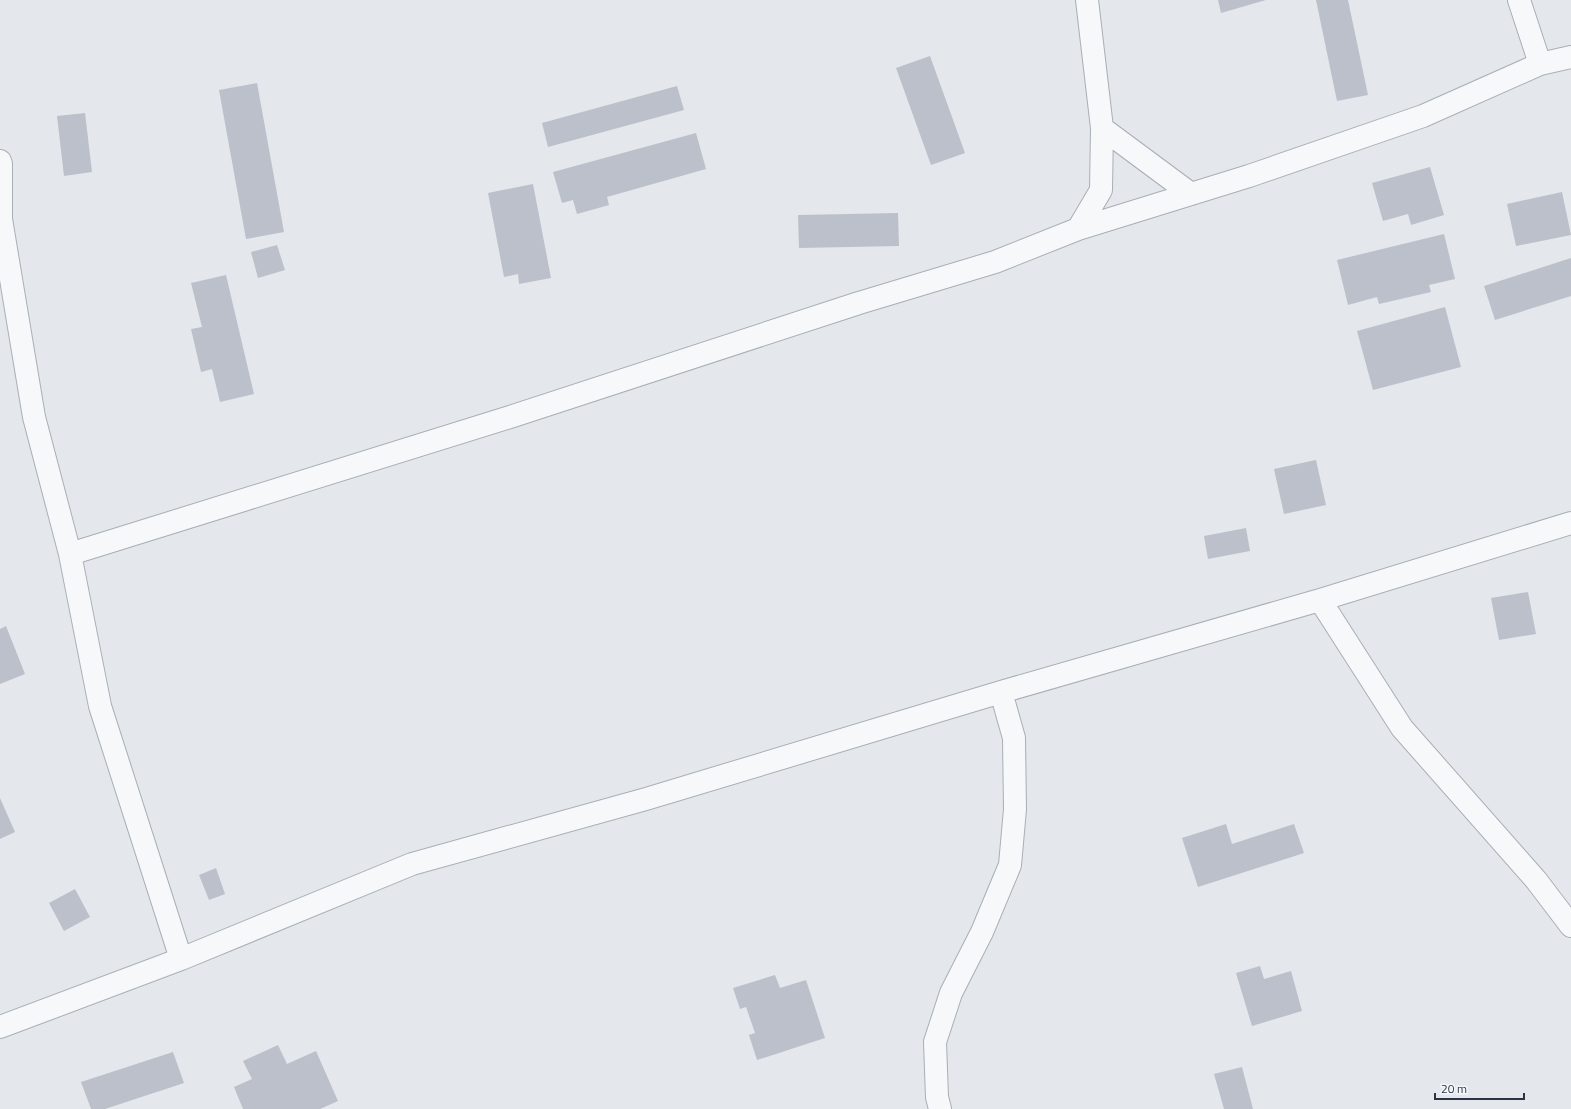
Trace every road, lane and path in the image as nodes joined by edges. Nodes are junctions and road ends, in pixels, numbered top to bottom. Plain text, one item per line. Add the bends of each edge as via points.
1 (1087, 0) edge
2 (1519, 0) edge
3 (1571, 57) edge
4 (1540, 64) junction
5 (1102, 128) junction
6 (0, 161) edge
7 (1191, 194) junction
8 (1078, 229) junction
9 (1571, 523) edge
10 (70, 554) junction
11 (1320, 600) junction
12 (1001, 692) junction
13 (1571, 926) edge
14 (181, 959) junction
15 (0, 1027) edge
16 (940, 1109) edge

1 - 5 street
2 - 4 street
3 - 4 street
4 - 7 street via 1423,116
5 - 7 street
5 - 8 street via 1101,190
6 - 10 street via 0,218 34,417
7 - 8 street
8 - 10 street via 995,262 858,303 510,417
9 - 11 street
10 - 14 street via 100,706
11 - 12 street
11 - 13 street via 1402,728 1536,880
12 - 14 street via 646,799 412,864
12 - 16 street via 1014,738 1015,810 1010,865 982,932 951,992 936,1042 937,1097
14 - 15 street

